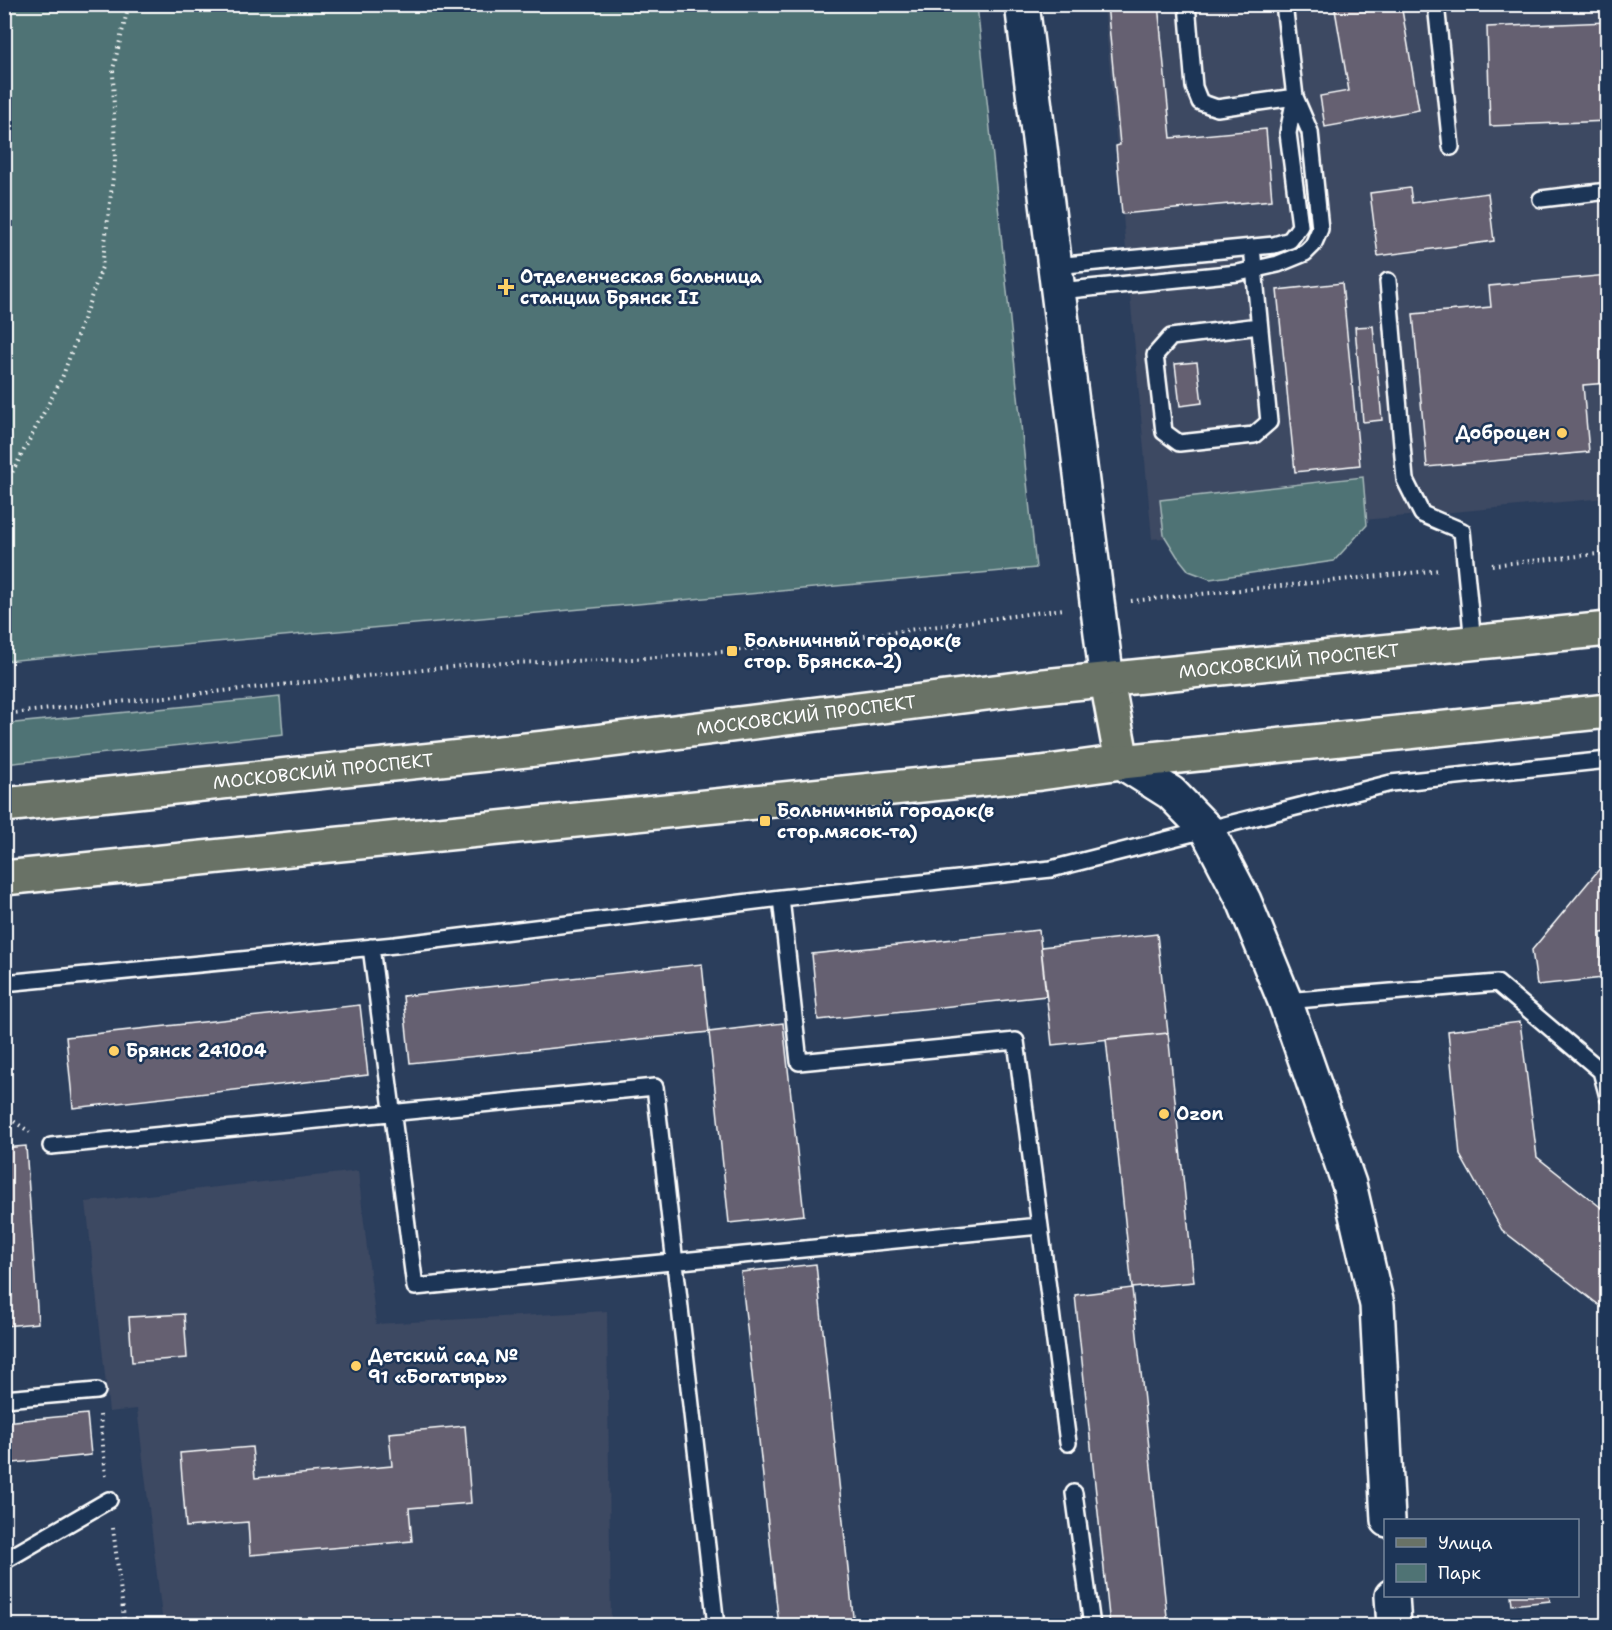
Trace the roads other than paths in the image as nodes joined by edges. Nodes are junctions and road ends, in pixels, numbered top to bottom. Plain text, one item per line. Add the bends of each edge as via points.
1 (1022, 4) edge
2 (1186, 4) edge
3 (1284, 4) edge
4 (1436, 4) edge
5 (1295, 97) junction
6 (1451, 147) dead end
7 (1608, 191) edge
8 (1540, 199) dead end
9 (1252, 247) junction
10 (1254, 269) junction
11 (1057, 279) junction
12 (1388, 281) dead end
13 (1259, 326) junction
14 (1608, 629) edge
15 (1473, 643) junction
16 (1107, 681) junction
17 (1608, 711) edge
18 (1608, 760) edge
19 (1122, 762) junction
20 (4, 805) edge
21 (1207, 830) junction
22 (4, 878) edge
23 (781, 898) junction
24 (371, 948) junction
25 (4, 983) edge
26 (1285, 1001) junction
27 (1604, 1071) edge
28 (1608, 1097) edge
29 (392, 1113) junction
30 (51, 1146) dead end
31 (1040, 1226) junction
32 (676, 1262) junction
33 (97, 1390) dead end
34 (4, 1399) edge
35 (1068, 1443) dead end
36 (1074, 1493) dead end
37 (109, 1500) dead end
38 (1388, 1519) edge
39 (4, 1561) edge
40 (1392, 1597) edge
41 (716, 1626) edge
42 (1092, 1626) edge
43 (1394, 1626) edge

1 - 11 street
2 - 5 lane via 1194,87 1200,102 1217,108
3 - 5 lane
4 - 6 lane
5 - 9 lane via 1288,133 1300,226 1290,240
5 - 10 lane via 1310,132 1320,229 1305,253
7 - 8 lane
9 - 10 lane
9 - 11 lane
10 - 11 lane
10 - 13 lane
11 - 16 street
12 - 15 lane via 1405,480 1422,514 1462,531
13 - 13 lane via 1269,422 1254,435 1179,444 1164,432 1155,355 1171,337
14 - 15 main road, МОСКОВСКИЙ ПРОСПЕКТ
15 - 16 main road, МОСКОВСКИЙ ПРОСПЕКТ
16 - 19 main road
16 - 20 main road, МОСКОВСКИЙ ПРОСПЕКТ via 555,747
17 - 19 main road
18 - 21 lane via 1391,783
19 - 21 street via 1171,793
19 - 22 main road
21 - 23 lane via 1052,869
21 - 26 street via 1245,901
23 - 24 lane
23 - 31 lane via 799,1062 1016,1041
24 - 25 lane
24 - 29 lane
26 - 27 lane via 1497,983
26 - 38 street via 1349,1184 1377,1305
27 - 28 lane
29 - 30 lane
29 - 32 lane via 415,1287
29 - 32 lane via 655,1087
31 - 32 lane
31 - 35 lane
32 - 41 lane
33 - 34 lane
36 - 42 lane
37 - 39 lane
40 - 43 street

